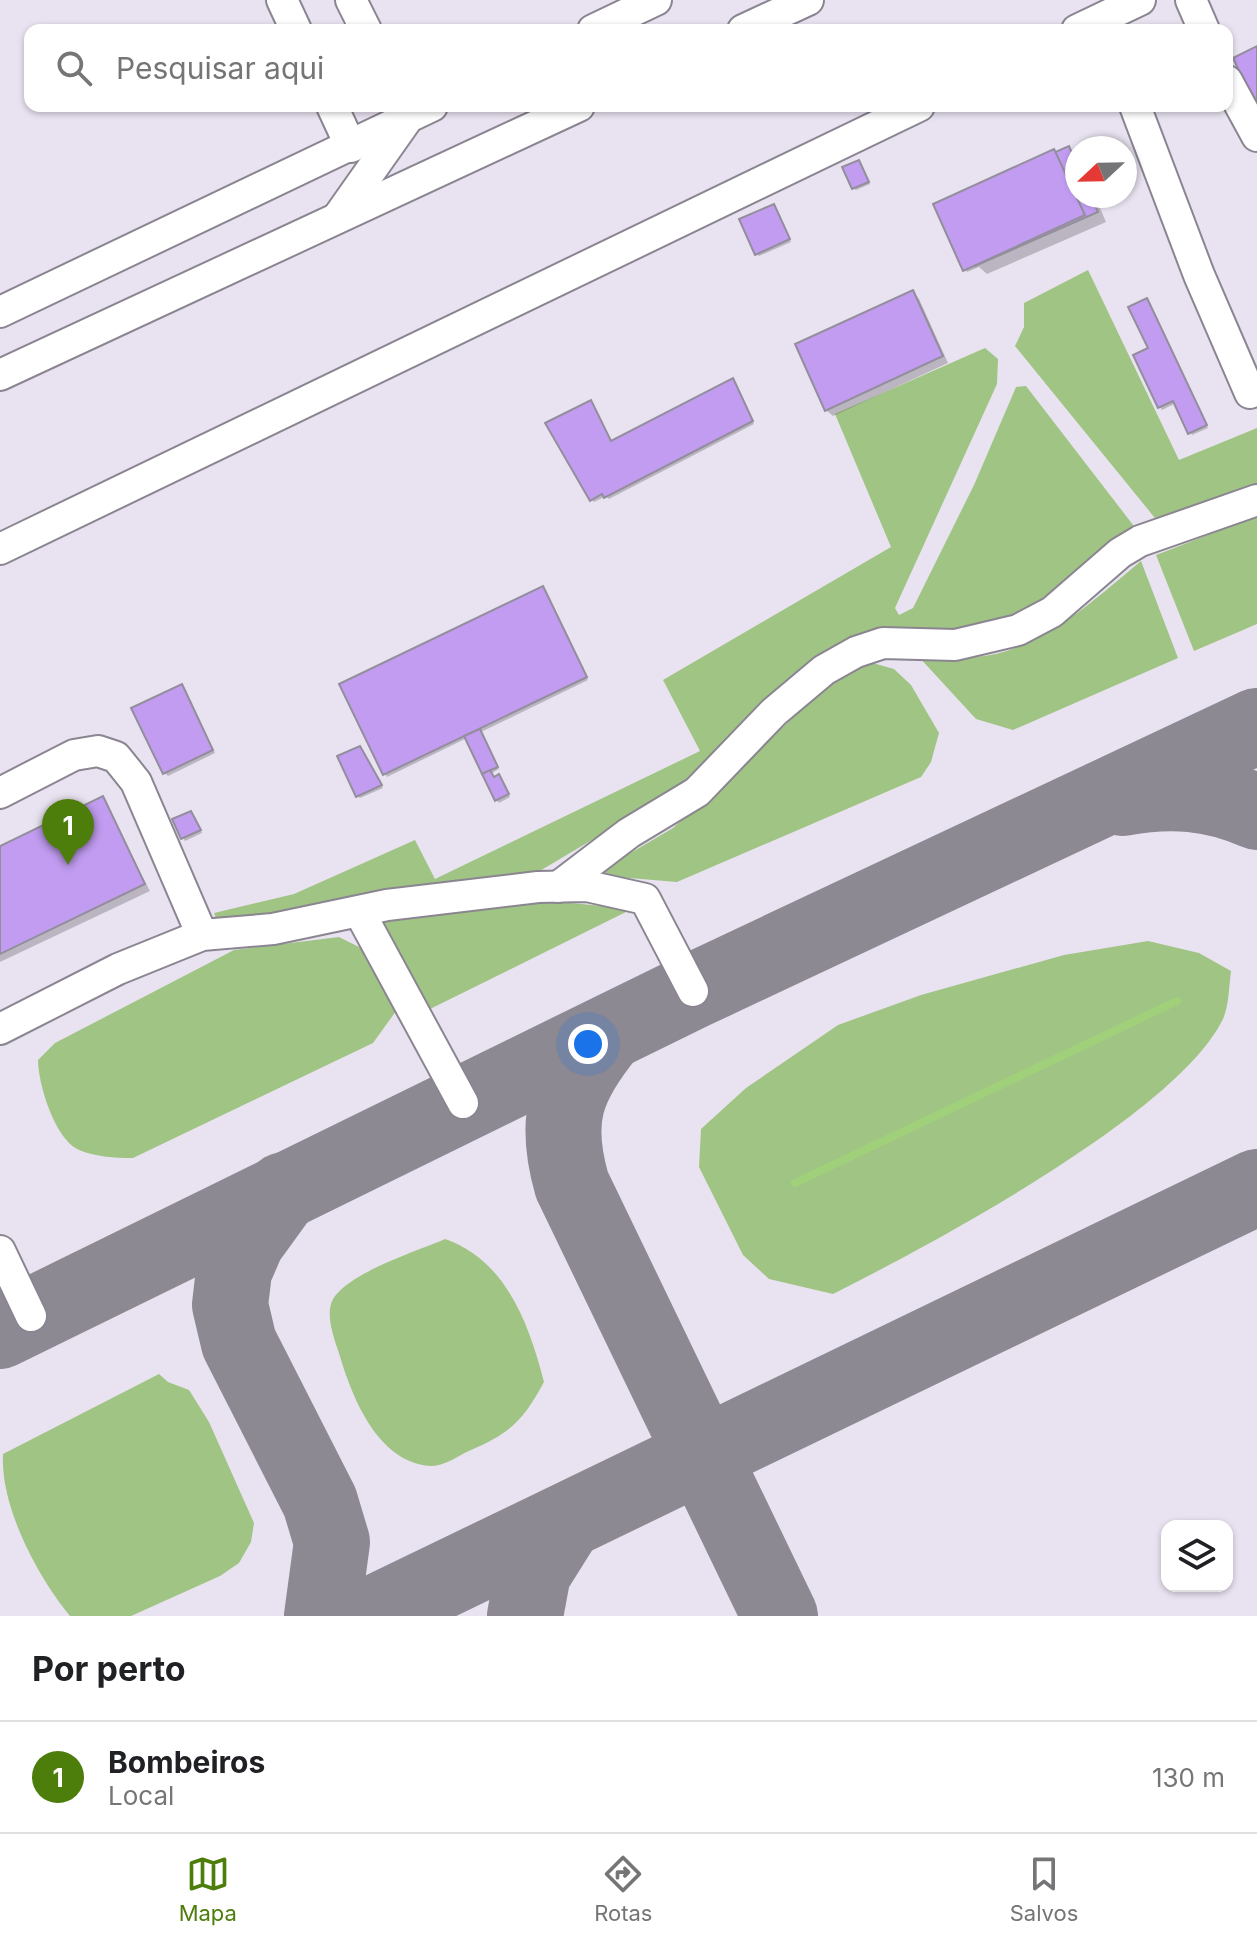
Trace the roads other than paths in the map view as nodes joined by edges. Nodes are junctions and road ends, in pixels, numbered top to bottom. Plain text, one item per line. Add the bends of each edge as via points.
1 (282, 0) edge
2 (351, 0) edge
3 (656, 0) edge
4 (808, 0) edge
5 (1140, 0) edge
6 (1191, 0) edge
7 (293, 24) edge
8 (363, 24) edge
9 (606, 24) edge
10 (756, 24) edge
11 (1100, 24) edge
12 (1201, 24) edge
13 (1233, 92) edge
14 (335, 112) edge
15 (412, 112) edge
16 (414, 112) edge
17 (566, 112) edge
18 (907, 112) edge
19 (1137, 112) edge
20 (1257, 136) edge
21 (351, 147) junction
22 (337, 218) junction
23 (0, 312) edge
24 (0, 375) edge
25 (1250, 393) dead end
26 (1257, 500) edge
27 (0, 549) edge
28 (0, 793) edge
29 (558, 887) junction
30 (360, 913) junction
31 (202, 935) junction
32 (693, 991) dead end
33 (0, 1029) edge
34 (463, 1103) dead end
35 (0, 1251) edge
36 (31, 1316) dead end

1 - 7 lane
2 - 8 lane
3 - 9 lane
4 - 10 lane
5 - 11 lane
6 - 12 lane
13 - 20 lane
14 - 21 lane
15 - 21 lane
16 - 22 lane
17 - 22 lane
18 - 27 lane
19 - 25 lane
21 - 23 lane
22 - 24 lane
26 - 29 lane via 1140,541 1052,612 1018,630 955,645 883,643 856,652 824,670 774,712 697,792 629,833
28 - 31 lane via 74,755 98,751 116,757 136,782
29 - 30 lane via 387,905
29 - 32 lane via 587,886 645,899
30 - 31 lane
30 - 34 lane
31 - 33 lane via 118,969
35 - 36 lane

